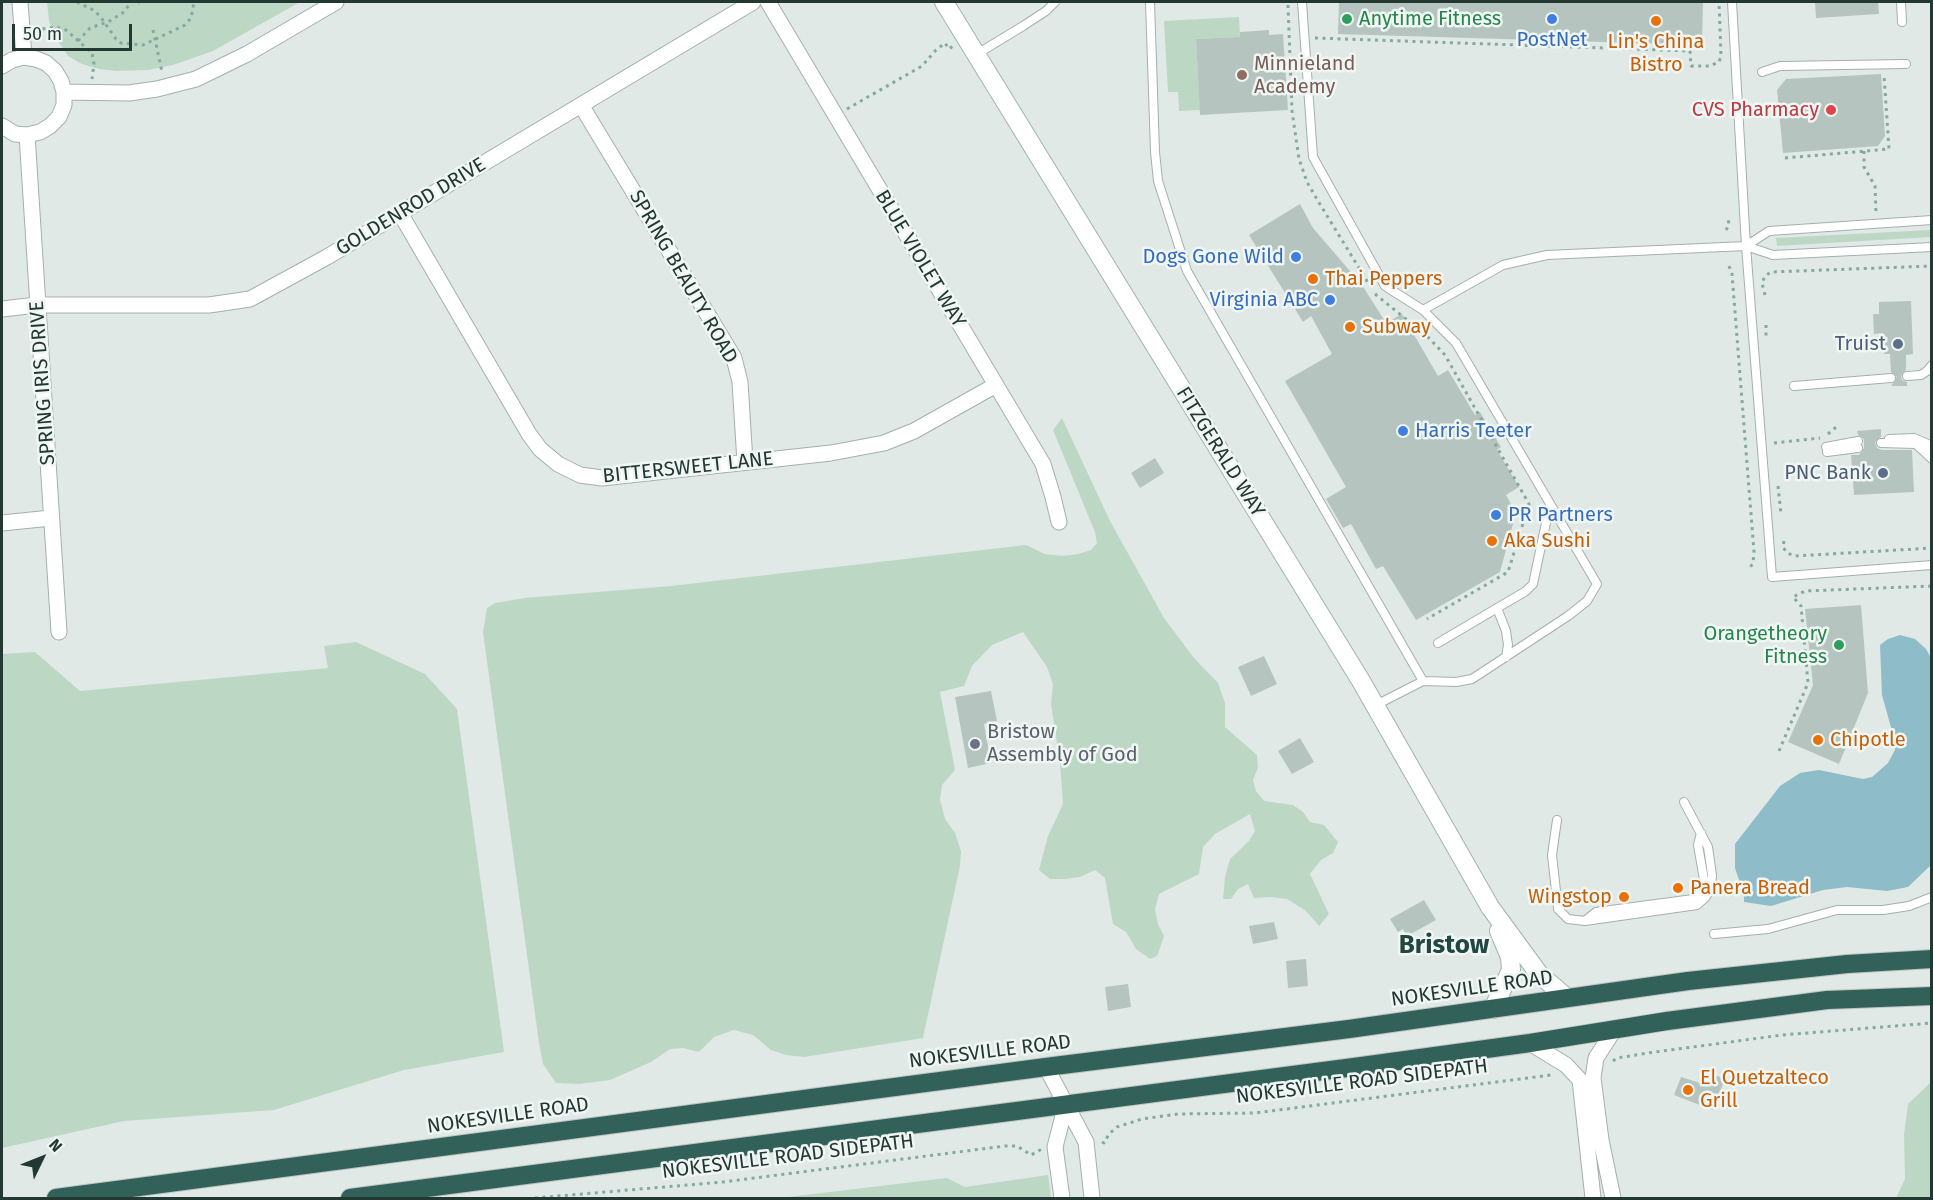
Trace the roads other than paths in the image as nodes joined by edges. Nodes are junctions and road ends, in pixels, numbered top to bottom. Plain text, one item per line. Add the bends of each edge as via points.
1 (20, 2) edge
2 (336, 2) edge
3 (753, 2) edge
4 (768, 2) edge
5 (944, 2) edge
6 (1055, 2) edge
7 (1150, 2) edge
8 (1302, 2) edge
9 (1732, 2) edge
10 (1901, 2) edge
11 (1902, 22) dead end
12 (971, 47) junction
13 (24, 57) junction
14 (1906, 64) dead end
15 (2, 66) edge
16 (1762, 72) dead end
17 (64, 93) junction
18 (581, 105) junction
19 (2, 126) edge
20 (27, 135) junction
21 (400, 213) junction
22 (1932, 220) edge
23 (1746, 246) junction
24 (1932, 247) edge
25 (37, 305) junction
26 (2, 309) edge
27 (1423, 310) junction
28 (1932, 365) edge
29 (1906, 376) dead end
30 (1891, 378) dead end
31 (996, 385) junction
32 (1794, 386) dead end
33 (1858, 444) dead end
34 (1827, 449) dead end
35 (1932, 449) edge
36 (1932, 459) edge
37 (745, 462) junction
38 (1550, 504) junction
39 (51, 518) junction
40 (1059, 522) dead end
41 (2, 523) edge
42 (1932, 565) edge
43 (1497, 608) junction
44 (59, 632) dead end
45 (1438, 643) dead end
46 (1506, 657) junction
47 (1424, 681) junction
48 (1375, 705) junction
49 (1684, 802) dead end
50 (1557, 820) dead end
51 (1932, 897) edge
52 (1490, 907) junction
53 (1714, 934) dead end
54 (1932, 959) edge
55 (1932, 996) edge
56 (1567, 998) junction
57 (1493, 1009) junction
58 (1614, 1029) junction
59 (1530, 1043) junction
60 (1046, 1067) junction
61 (1066, 1104) junction
62 (56, 1198) edge
63 (350, 1198) edge
64 (1062, 1198) edge
65 (1092, 1198) edge
66 (1593, 1198) edge
67 (1613, 1198) edge

1 - 13 street
2 - 17 street via 196,79 129,93
3 - 18 street, GOLDENROD DRIVE
4 - 31 street, BLUE VIOLET WAY
5 - 12 street, FITZGERALD WAY
6 - 12 lane via 1023,26
7 - 47 lane via 1158,181 1187,271
8 - 27 lane via 1313,158 1385,286
9 - 23 lane
10 - 11 lane
12 - 48 street, FITZGERALD WAY
13 - 15 street
13 - 17 street via 46,63 55,71
14 - 16 lane via 1780,66
17 - 20 street via 59,117 51,126
18 - 21 street, GOLDENROD DRIVE
18 - 37 street, SPRING BEAUTY ROAD via 734,358 740,382
19 - 20 street via 15,134
20 - 25 street, SPRING IRIS DRIVE
21 - 25 street, GOLDENROD DRIVE via 250,298 209,304
21 - 37 street, BITTERSWEET LANE via 529,434 558,464 580,476 602,478
22 - 23 lane via 1769,231
23 - 24 lane via 1773,255
23 - 27 lane via 1546,255 1489,271
23 - 42 lane via 1772,577
25 - 26 street, GOLDENROD DRIVE
25 - 39 street, SPRING IRIS DRIVE
27 - 38 lane via 1456,343
28 - 29 lane via 1921,375
30 - 32 lane
31 - 37 street, BITTERSWEET LANE via 915,431 884,443
31 - 40 street, BLUE VIOLET WAY via 1043,464
33 - 34 lane
35 - 36 lane via 1914,438 1881,441 1916,444
38 - 43 lane via 1533,584
38 - 46 lane via 1597,584 1587,601
39 - 41 street
39 - 44 street, SPRING IRIS DRIVE
43 - 45 lane
43 - 46 lane via 1506,631
46 - 47 lane via 1472,679
47 - 48 lane
48 - 52 street, FITZGERALD WAY
49 - 50 lane via 1708,847 1712,875 1706,897 1697,904 1585,921 1568,919 1558,909 1552,855
51 - 53 lane via 1910,906 1837,910 1768,929
52 - 56 street, FITZGERALD WAY via 1539,974
52 - 57 street, FITZGERALD WAY via 1510,957 1511,970
54 - 56 highway, NOKESVILLE ROAD via 1835,965
55 - 58 highway via 1827,1000
56 - 57 highway, NOKESVILLE ROAD
57 - 60 highway, NOKESVILLE ROAD
58 - 59 highway
58 - 67 street via 1596,1058 1593,1078
59 - 61 highway
59 - 66 street via 1566,1065 1580,1080
60 - 61 street
60 - 62 highway, NOKESVILLE ROAD
61 - 63 highway
61 - 64 street via 1055,1147
61 - 65 street via 1086,1142

